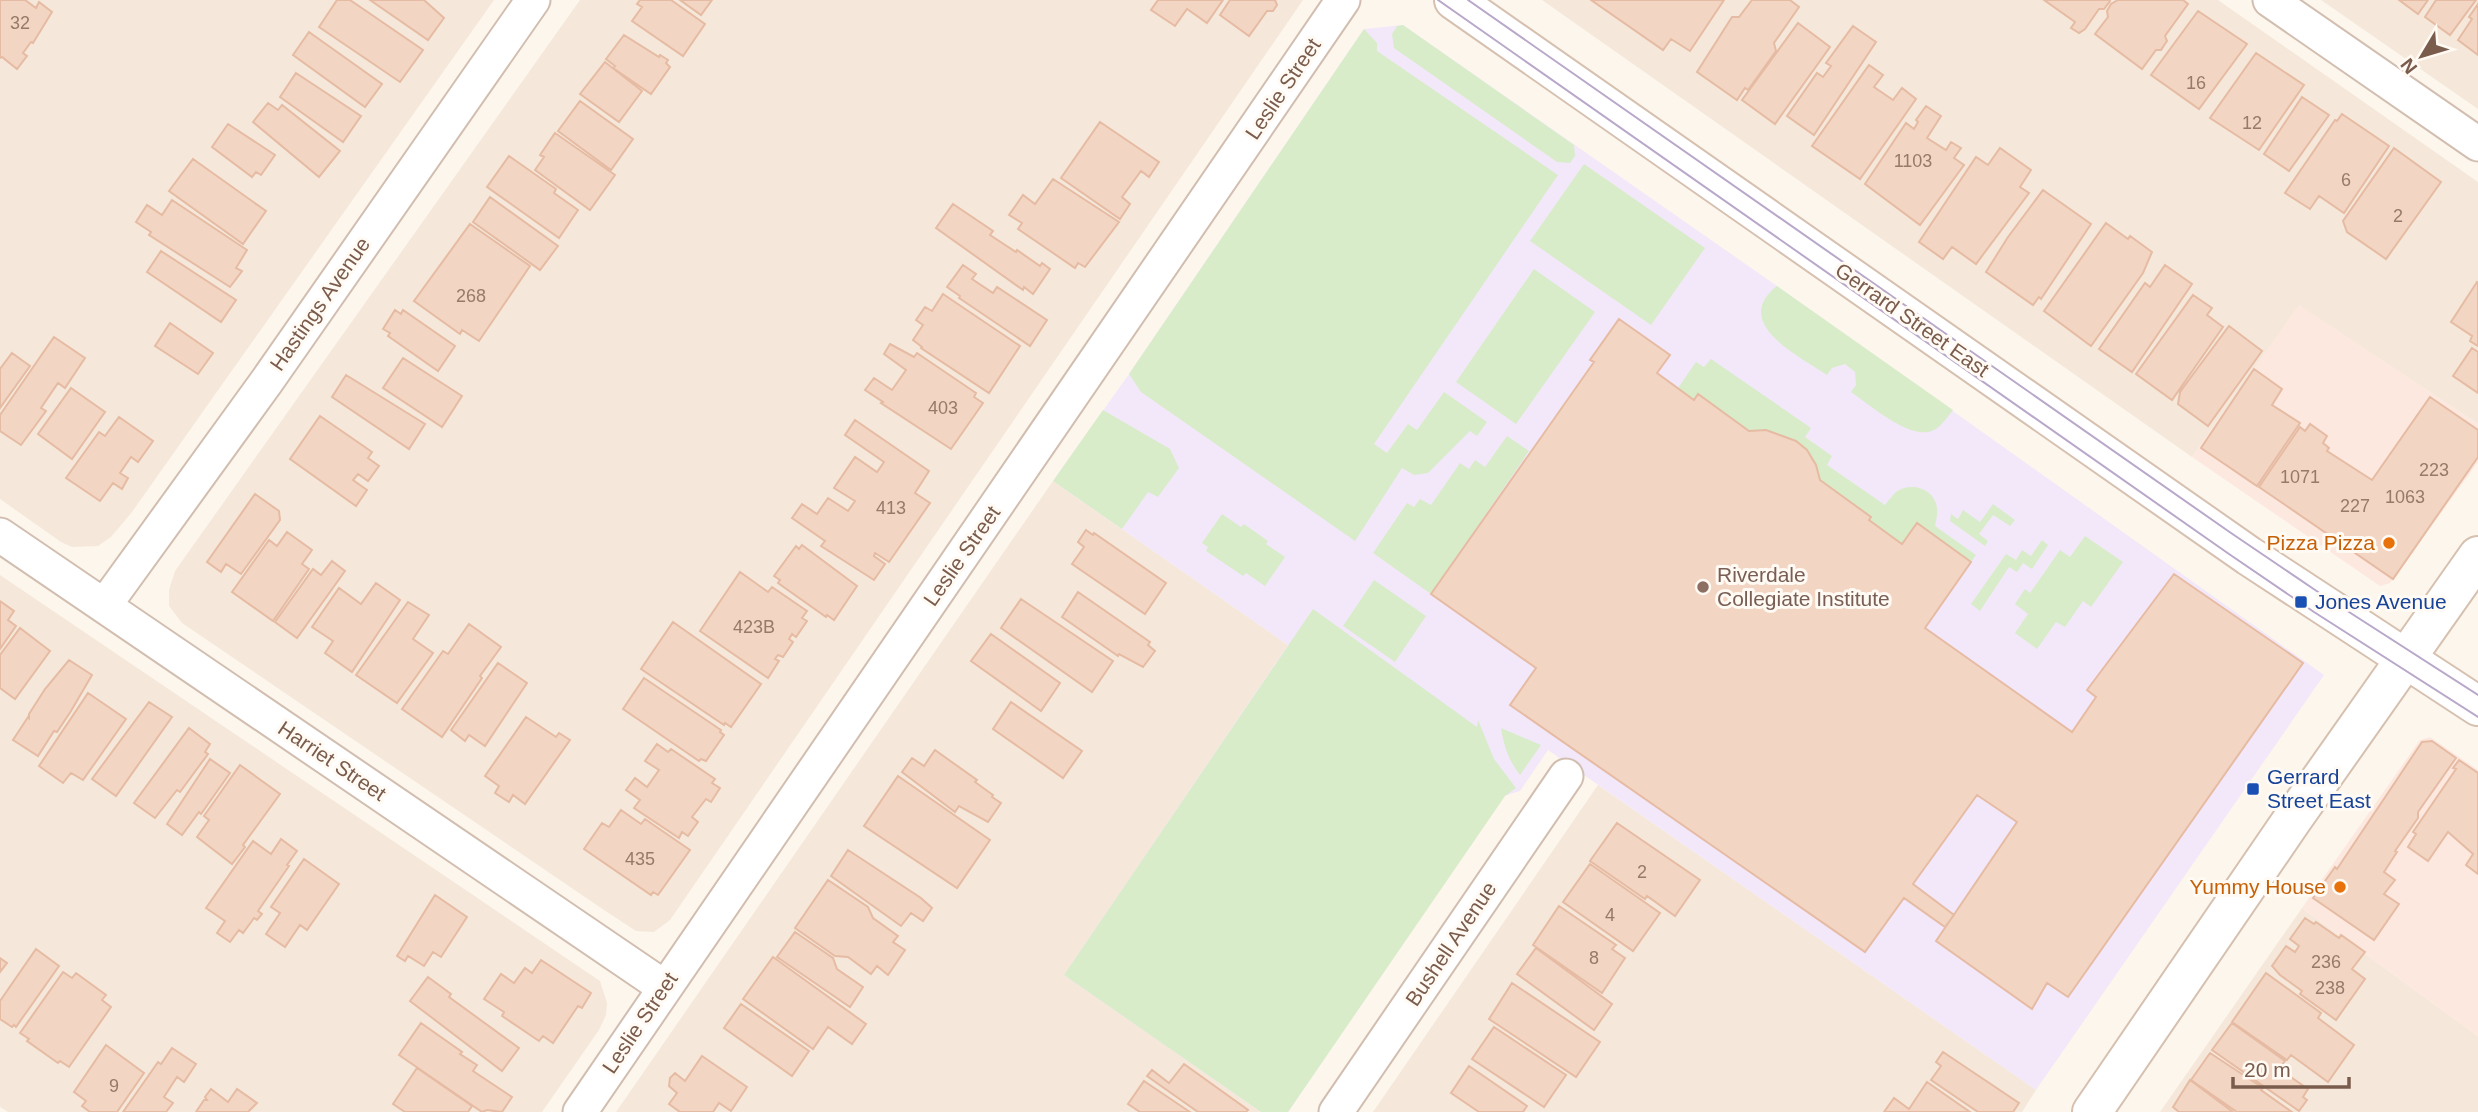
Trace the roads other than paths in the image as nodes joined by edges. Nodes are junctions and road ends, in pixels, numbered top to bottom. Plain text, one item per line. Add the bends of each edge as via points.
1 (533, 0) edge
2 (1343, 0) edge
3 (1454, 0) edge
4 (2270, 0) edge
5 (2478, 144) edge
6 (0, 536) edge
7 (2478, 556) edge
8 (104, 606) junction
9 (2406, 659) junction
10 (2478, 706) edge
11 (1566, 776) dead end
12 (664, 988) junction
13 (580, 1112) edge
14 (1336, 1112) edge
15 (2092, 1112) edge

1 - 8 street, Hastings Avenue
2 - 12 street, Leslie Street
3 - 9 main road, Gerrard Street East via 2249,556
4 - 5 street
6 - 8 street, Harriet Street
7 - 9 main road
8 - 12 street, Harriet Street
9 - 10 main road, Gerrard Street East
9 - 15 main road
11 - 14 street, Bushell Avenue
12 - 13 street, Leslie Street

